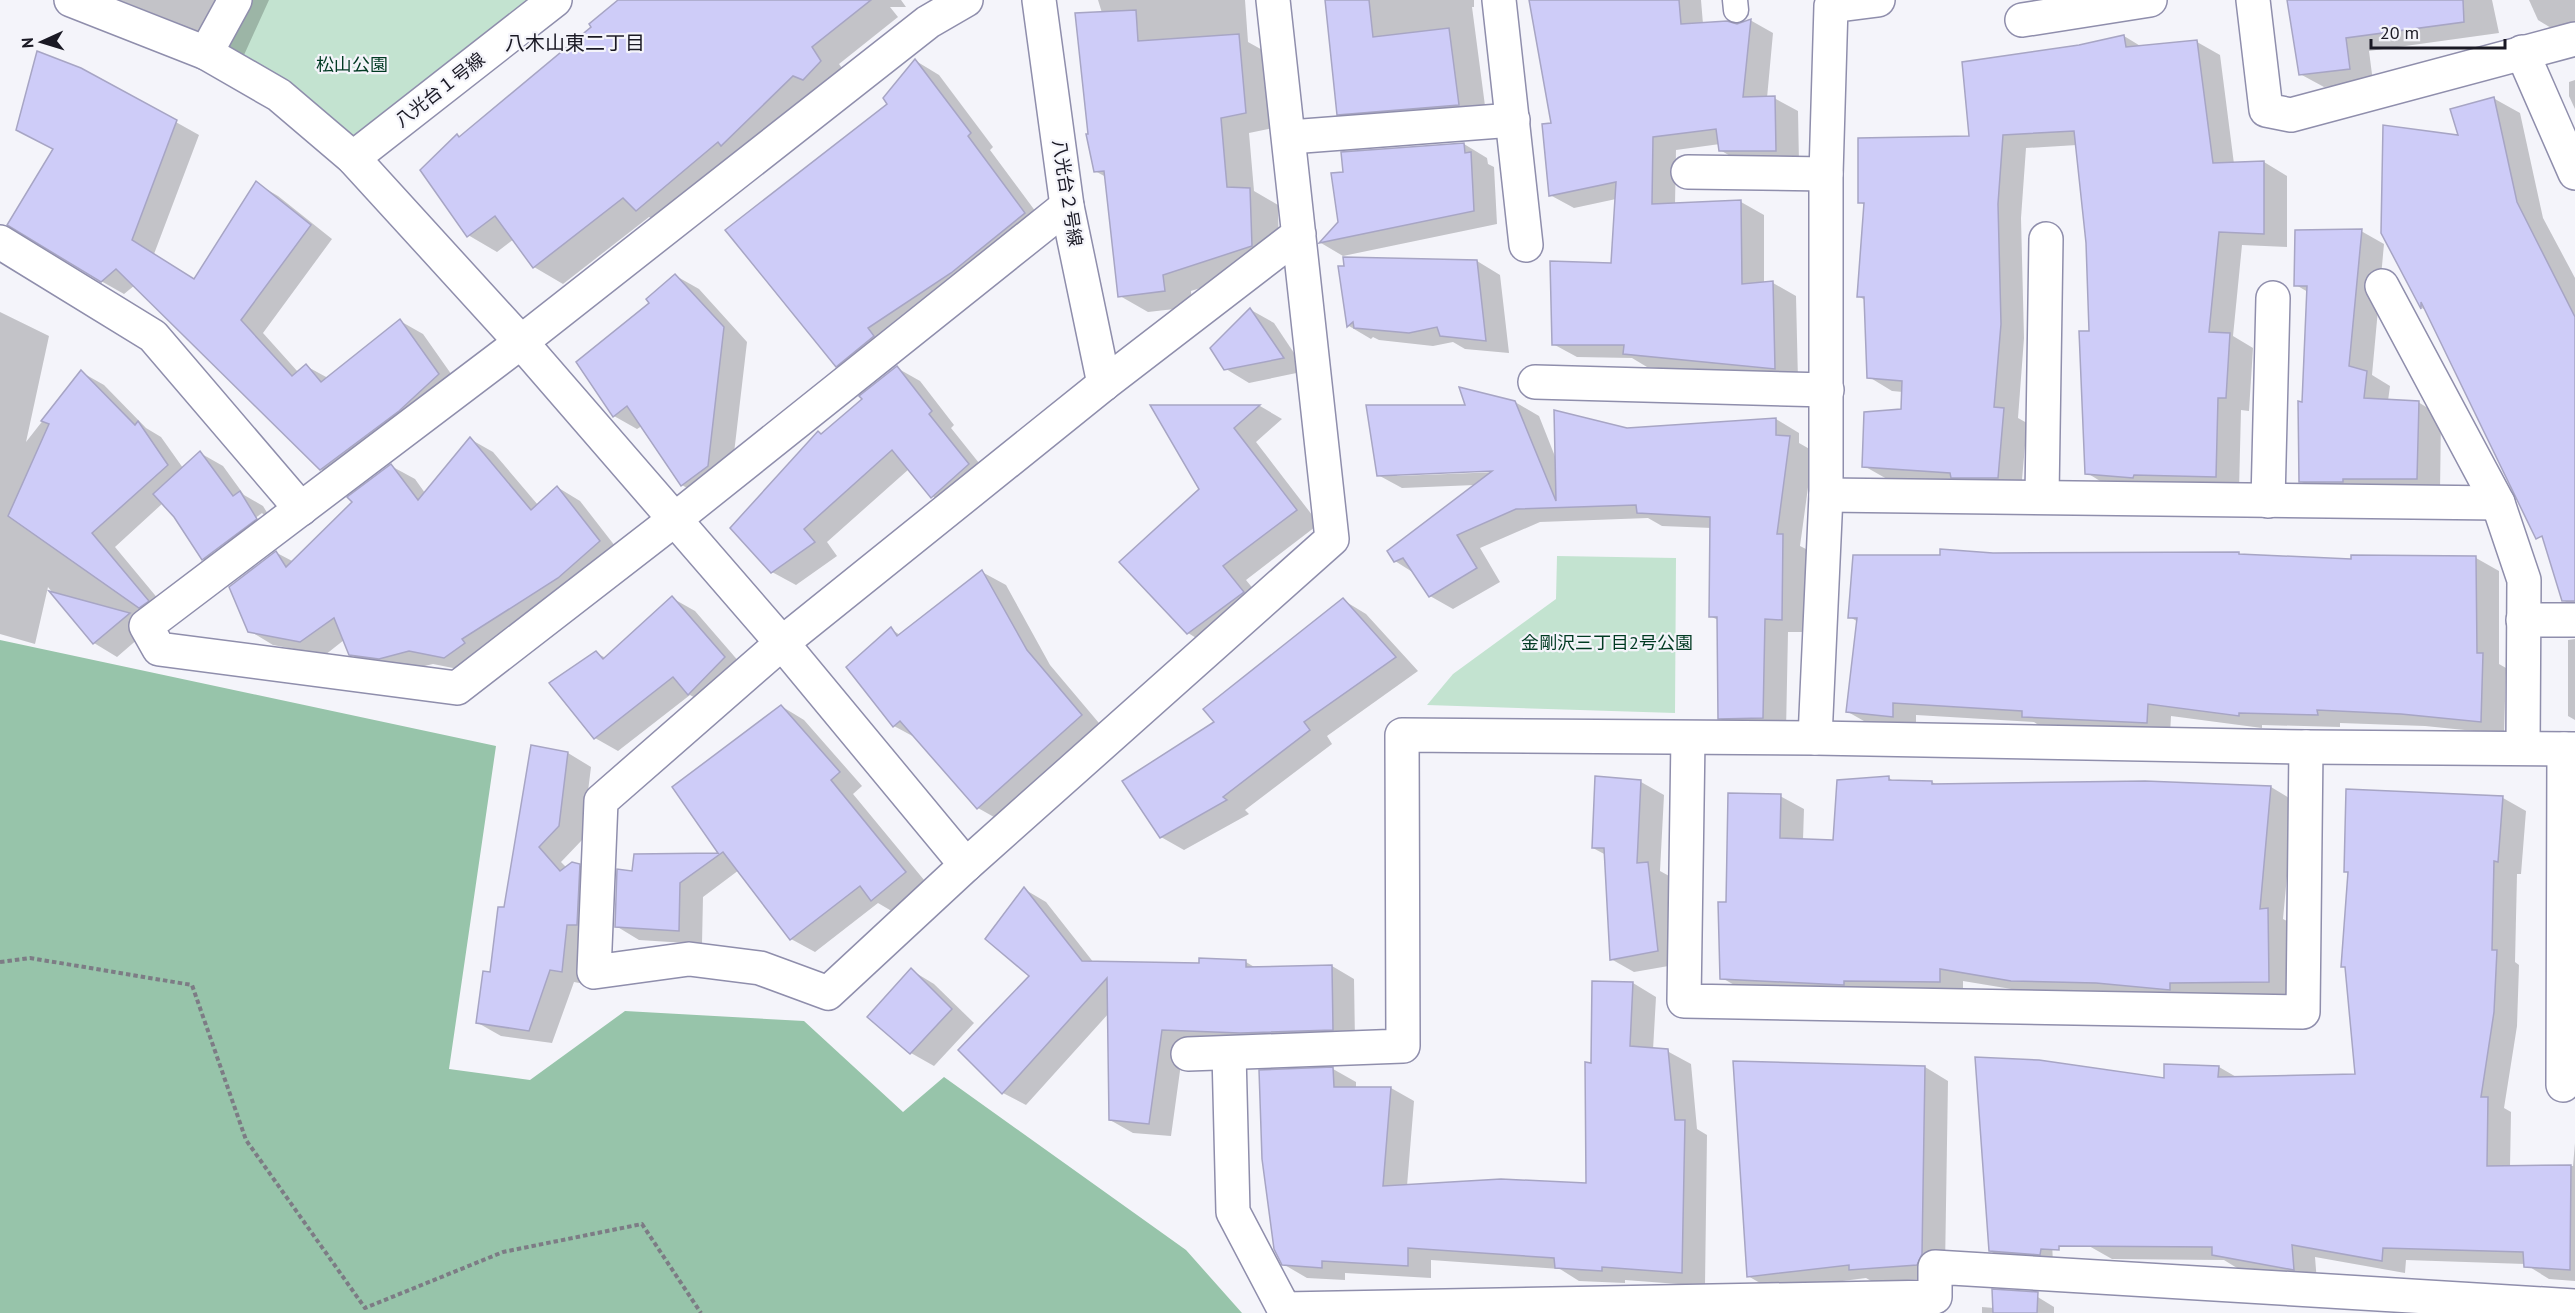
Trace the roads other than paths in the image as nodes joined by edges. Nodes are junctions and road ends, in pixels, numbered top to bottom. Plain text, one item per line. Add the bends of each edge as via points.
1 (71, 0) edge
2 (235, 0) edge
3 (555, 0) edge
4 (966, 0) edge
5 (1039, 0) edge
6 (1273, 0) edge
7 (1499, 0) edge
8 (1878, 0) edge
9 (2150, 0) edge
10 (2253, 0) edge
11 (2022, 20) dead end
12 (2575, 39) edge
13 (2522, 52) junction
14 (206, 53) junction
15 (1513, 120) junction
16 (1290, 137) junction
17 (353, 158) junction
18 (1688, 172) dead end
19 (2575, 173) edge
20 (1826, 174) junction
21 (1067, 206) junction
22 (1299, 234) junction
23 (2046, 239) dead end
24 (0, 242) edge
25 (1526, 245) dead end
26 (2382, 286) dead end
27 (2273, 298) dead end
28 (521, 342) junction
29 (1535, 382) dead end
30 (1104, 384) junction
31 (1827, 390) junction
32 (1826, 495) junction
33 (2042, 496) junction
34 (2268, 501) junction
35 (2498, 503) junction
36 (301, 509) junction
37 (674, 520) junction
38 (2523, 620) junction
39 (2575, 620) edge
40 (782, 643) junction
41 (1688, 738) junction
42 (1815, 738) junction
43 (2306, 747) junction
44 (2523, 747) junction
45 (2569, 749) edge
46 (966, 865) junction
47 (1228, 1053) junction
48 (1188, 1054) dead end
49 (2563, 1085) dead end
50 (1936, 1305) edge
51 (2575, 1306) edge

1 - 14 street
2 - 14 street
3 - 17 street, 八光台１号線
4 - 28 street via 928,22
5 - 21 street, 八光台２号線
6 - 16 street
7 - 15 street
8 - 20 street via 1831,6
9 - 11 street
10 - 13 street via 2266,110 2291,115
12 - 13 street
13 - 19 street
14 - 17 street via 279,95
15 - 16 street
15 - 25 street
16 - 22 street
17 - 28 street
18 - 20 street
20 - 31 street
21 - 30 street, 八光台２号線
21 - 37 street
22 - 30 street
22 - 46 street via 1332,539
23 - 33 street
24 - 36 street via 153,336
26 - 35 street
27 - 34 street
28 - 36 street
28 - 37 street
29 - 31 street
30 - 40 street
31 - 32 street
32 - 33 street
32 - 42 street
33 - 34 street
34 - 35 street
35 - 38 street via 2524,580
36 - 37 street via 146,626 159,649 457,688
37 - 40 street
38 - 39 street
38 - 44 street
40 - 46 street
40 - 46 street via 601,801 594,972 689,959 760,968 828,993
41 - 42 street
41 - 43 street via 1684,1001 2291,1012 2302,1012
41 - 47 street via 1402,735 1403,1046
42 - 43 street
43 - 44 street
44 - 45 street
45 - 49 street
47 - 48 street
47 - 50 street via 1233,1212 1284,1309
50 - 51 street via 1935,1267

